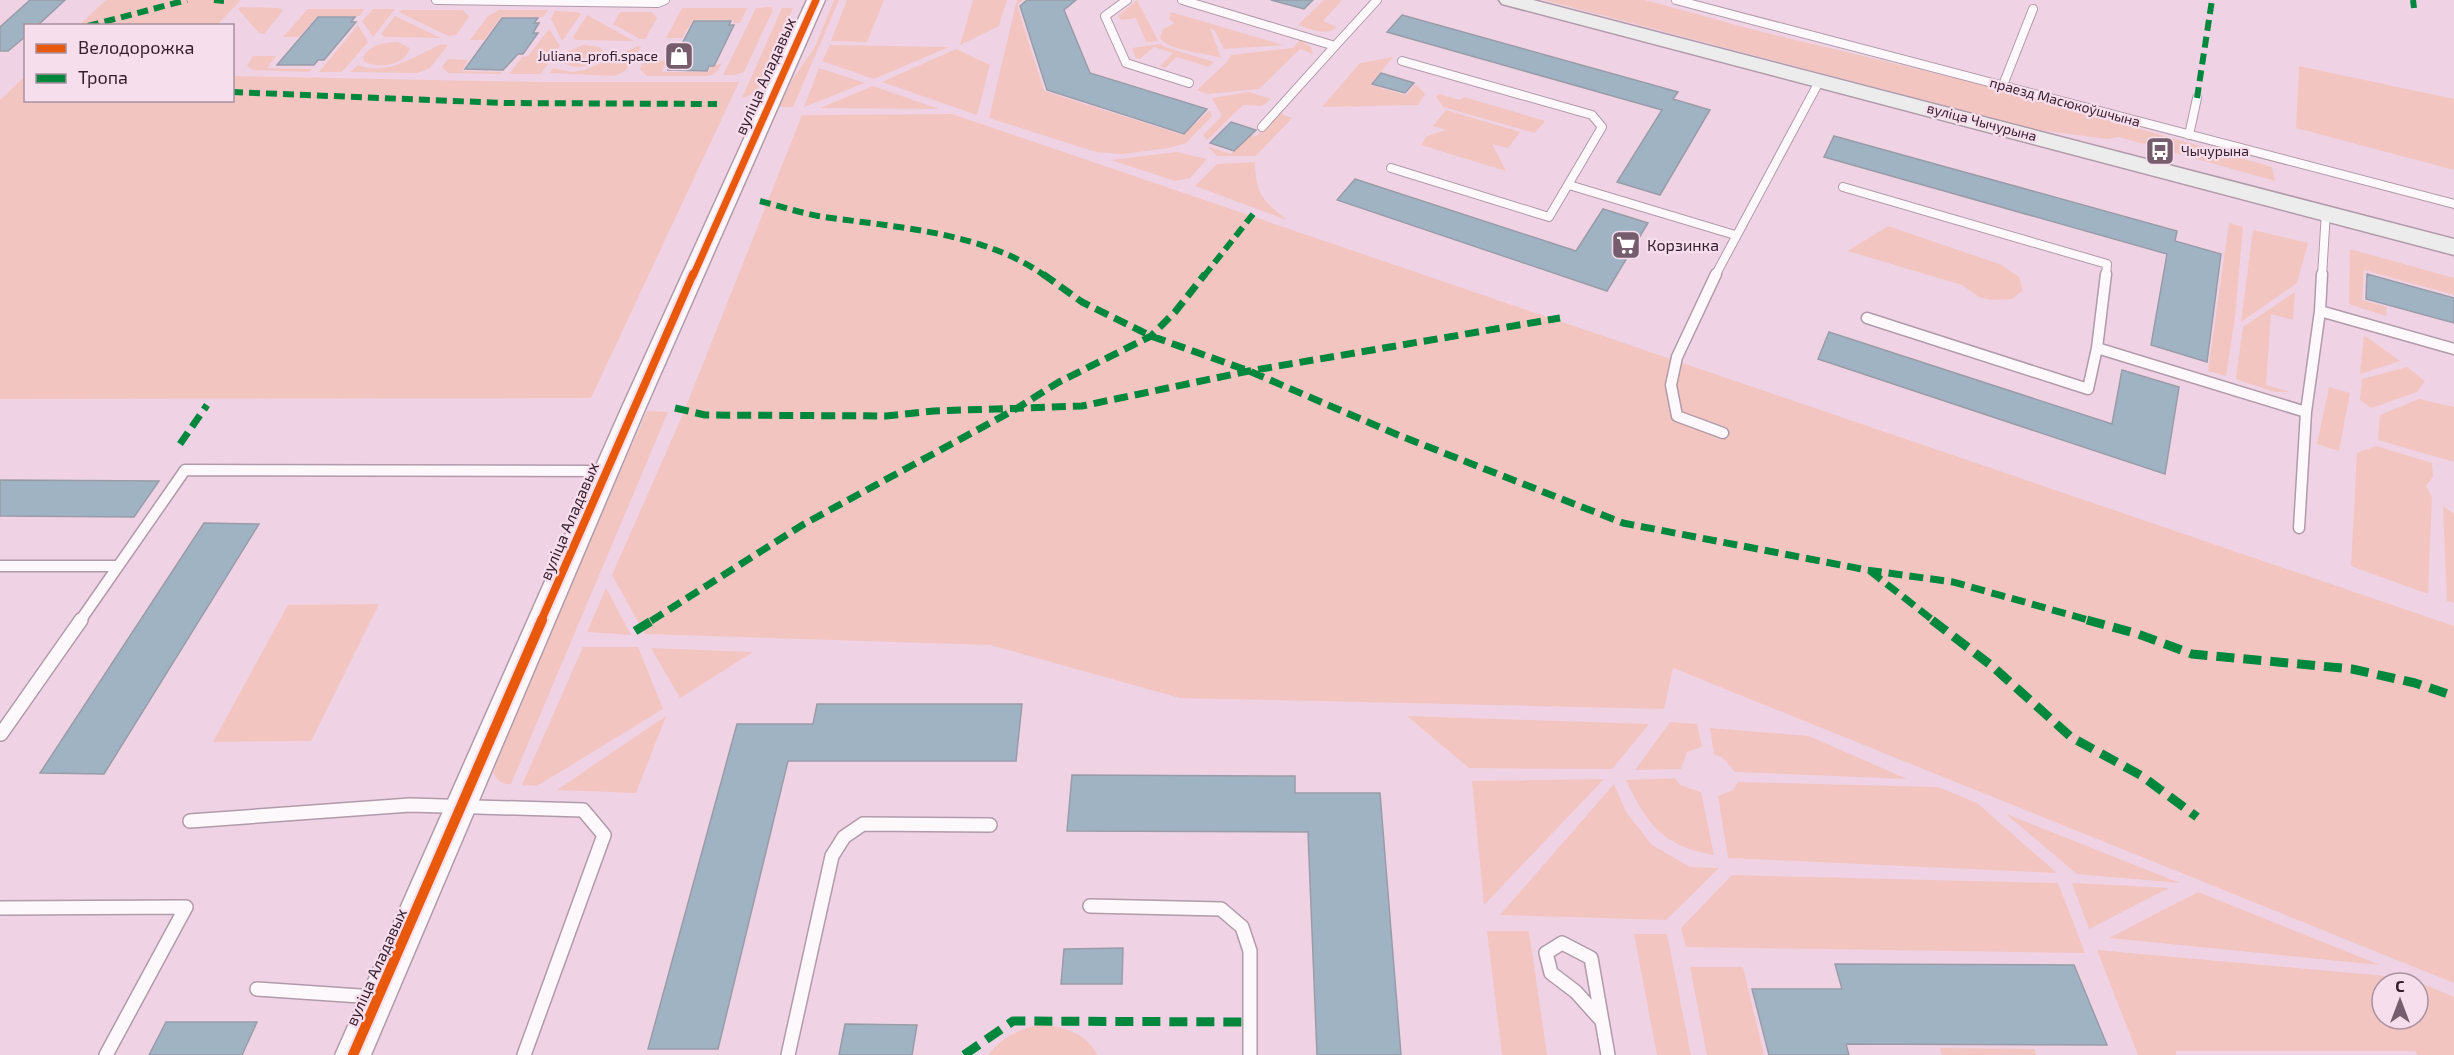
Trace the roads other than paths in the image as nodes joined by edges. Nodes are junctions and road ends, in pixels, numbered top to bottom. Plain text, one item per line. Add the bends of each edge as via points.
1 (436, 0) edge
2 (489, 0) edge
3 (665, 0) edge
4 (816, 0) edge
5 (1127, 0) edge
6 (1182, 0) edge
7 (1377, 0) edge
8 (1509, 0) edge
9 (1676, 0) edge
10 (2033, 9) dead end
11 (1335, 46) junction
12 (1402, 61) dead end
13 (1820, 80) junction
14 (1189, 82) dead end
15 (2003, 85) junction
16 (2197, 98) dead end
17 (1262, 127) dead end
18 (2189, 135) junction
19 (1391, 168) dead end
20 (1569, 184) junction
21 (1843, 186) dead end
22 (2454, 204) edge
23 (2326, 212) junction
24 (1735, 235) junction
25 (2454, 247) edge
26 (2320, 311) junction
27 (1867, 318) dead end
28 (2097, 348) junction
29 (2454, 349) edge
30 (2306, 412) junction
31 (1723, 433) dead end
32 (607, 471) junction
33 (2299, 528) dead end
34 (0, 566) edge
35 (118, 566) junction
36 (1, 734) edge
37 (462, 805) junction
38 (190, 821) dead end
39 (990, 825) dead end
40 (1090, 906) dead end
41 (0, 908) edge
42 (257, 988) dead end
43 (379, 997) junction
44 (1602, 1021) junction
45 (106, 1055) edge
46 (353, 1055) edge
47 (524, 1055) edge
48 (788, 1055) edge
49 (1250, 1055) edge
50 (1608, 1055) edge

1 - 2 lane
2 - 3 lane
4 - 32 street, вуліца Аладавых
5 - 14 lane via 1105,16 1126,63
6 - 11 lane
7 - 11 lane
8 - 13 main road, вуліца Чычурына
9 - 15 lane, праезд Масюкоўшчына
10 - 15 lane
11 - 17 lane
12 - 20 lane via 1592,115 1602,127
13 - 23 main road, вуліца Чычурына
13 - 24 lane
15 - 18 lane, праезд Масюкоўшчына
16 - 18 lane
18 - 22 lane, праезд Масюкоўшчына
19 - 20 lane via 1549,217
20 - 24 lane
21 - 28 lane via 2107,264
23 - 25 main road, вуліца Чычурына
23 - 26 lane
24 - 31 lane via 1677,357 1671,384 1677,416
26 - 29 lane
26 - 30 lane
27 - 28 lane via 2088,389
28 - 30 lane
30 - 33 lane
32 - 35 lane via 185,470
32 - 37 street, вуліца Аладавых
34 - 35 lane
35 - 36 lane
37 - 38 lane via 410,805
37 - 43 street, вуліца Аладавых
37 - 47 lane via 583,810 604,835
39 - 48 lane via 863,824 839,840 832,856
40 - 49 lane via 1221,909 1242,927 1250,951
41 - 45 lane via 186,906
42 - 43 lane
43 - 46 street, вуліца Аладавых
44 - 44 lane via 1591,958 1562,943 1546,953 1551,973 1576,992
44 - 50 lane

